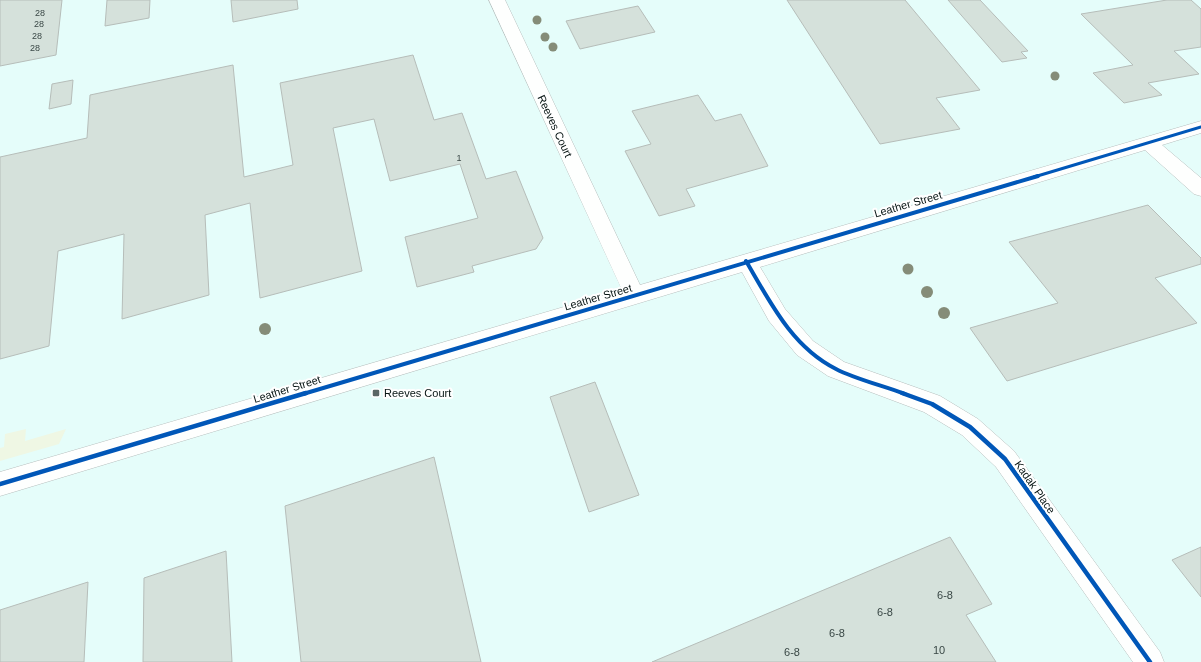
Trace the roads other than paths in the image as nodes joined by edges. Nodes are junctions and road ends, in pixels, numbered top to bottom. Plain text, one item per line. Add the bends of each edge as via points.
1 (497, 0) edge
2 (1201, 127) edge
3 (1148, 143) junction
4 (1201, 189) edge
5 (746, 261) junction
6 (635, 296) junction
7 (0, 484) edge
8 (1150, 662) edge

1 - 6 street, Reeves Court
2 - 3 street, Leather Street
3 - 4 street
3 - 5 street, Leather Street
5 - 6 street, Leather Street
5 - 8 street, Kadak Place via 776,315 805,348 836,369 932,404 970,427 1005,459
6 - 7 street, Leather Street

